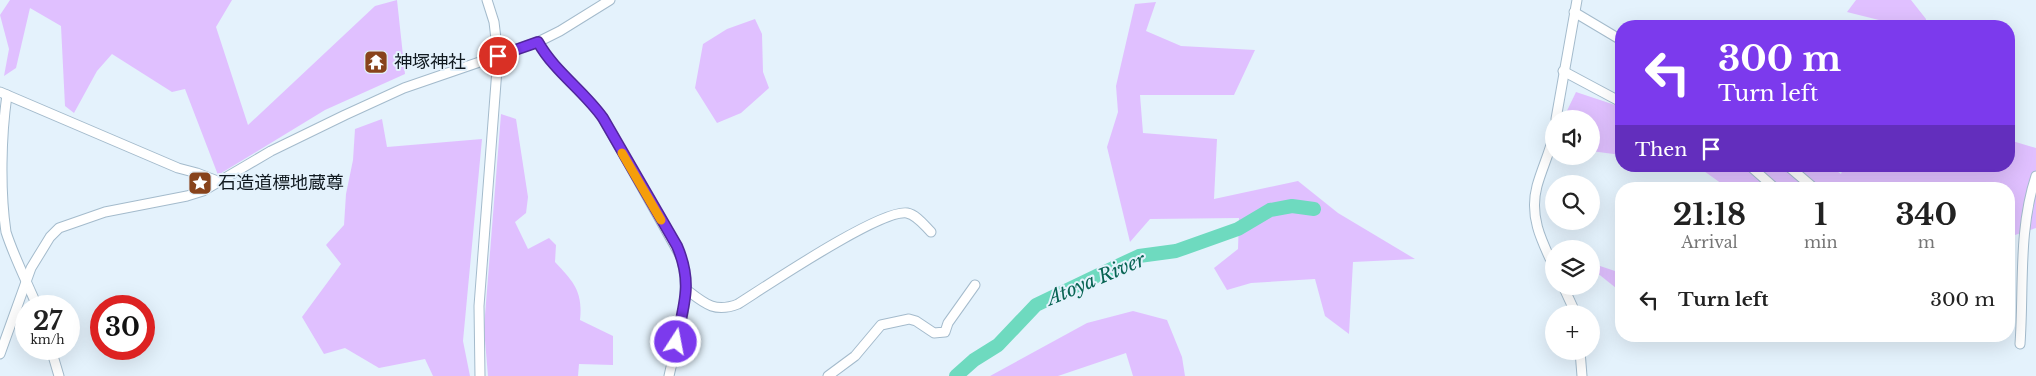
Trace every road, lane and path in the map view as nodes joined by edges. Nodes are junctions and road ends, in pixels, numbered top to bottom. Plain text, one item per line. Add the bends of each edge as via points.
1 (487, 0) edge
2 (610, 0) edge
3 (1576, 0) edge
4 (1574, 12) junction
5 (1615, 36) edge
6 (538, 42) junction
7 (498, 56) junction
8 (1564, 71) junction
9 (4, 93) edge
10 (1615, 99) edge
11 (1558, 110) edge
12 (1546, 165) edge
13 (1757, 172) edge
14 (1795, 172) edge
15 (2036, 176) edge
16 (220, 182) junction
17 (1768, 182) edge
18 (1807, 182) edge
19 (930, 232) dead end
20 (10, 242) junction
21 (0, 245) edge
22 (1545, 246) edge
23 (27, 280) junction
24 (975, 285) dead end
25 (687, 290) junction
26 (33, 295) edge
27 (2020, 344) dead end
28 (0, 354) edge
29 (54, 360) edge
30 (1581, 360) edge
31 (59, 376) edge
32 (480, 376) edge
33 (670, 376) edge
34 (828, 376) edge
35 (1583, 376) edge

1 - 7 street via 494,22
2 - 6 street
3 - 4 street
4 - 5 street
4 - 8 street
6 - 7 street
6 - 25 street via 603,118 677,246 685,268
7 - 16 street via 404,88 362,107 271,151
7 - 32 street via 479,306
8 - 10 street
8 - 11 street
9 - 16 street via 178,168
9 - 20 street via 0,204
12 - 22 street via 1537,187 1535,223
13 - 17 street
14 - 18 street
15 - 27 street via 2025,224
16 - 23 street via 196,193 105,212 59,228 40,251
19 - 25 street via 921,221 907,214 886,218 726,308 718,309 707,304
20 - 21 street
20 - 23 street
23 - 26 street
23 - 28 street
24 - 34 street via 945,332 934,333 909,319 881,325 855,356
25 - 33 street
29 - 31 street
30 - 35 street

